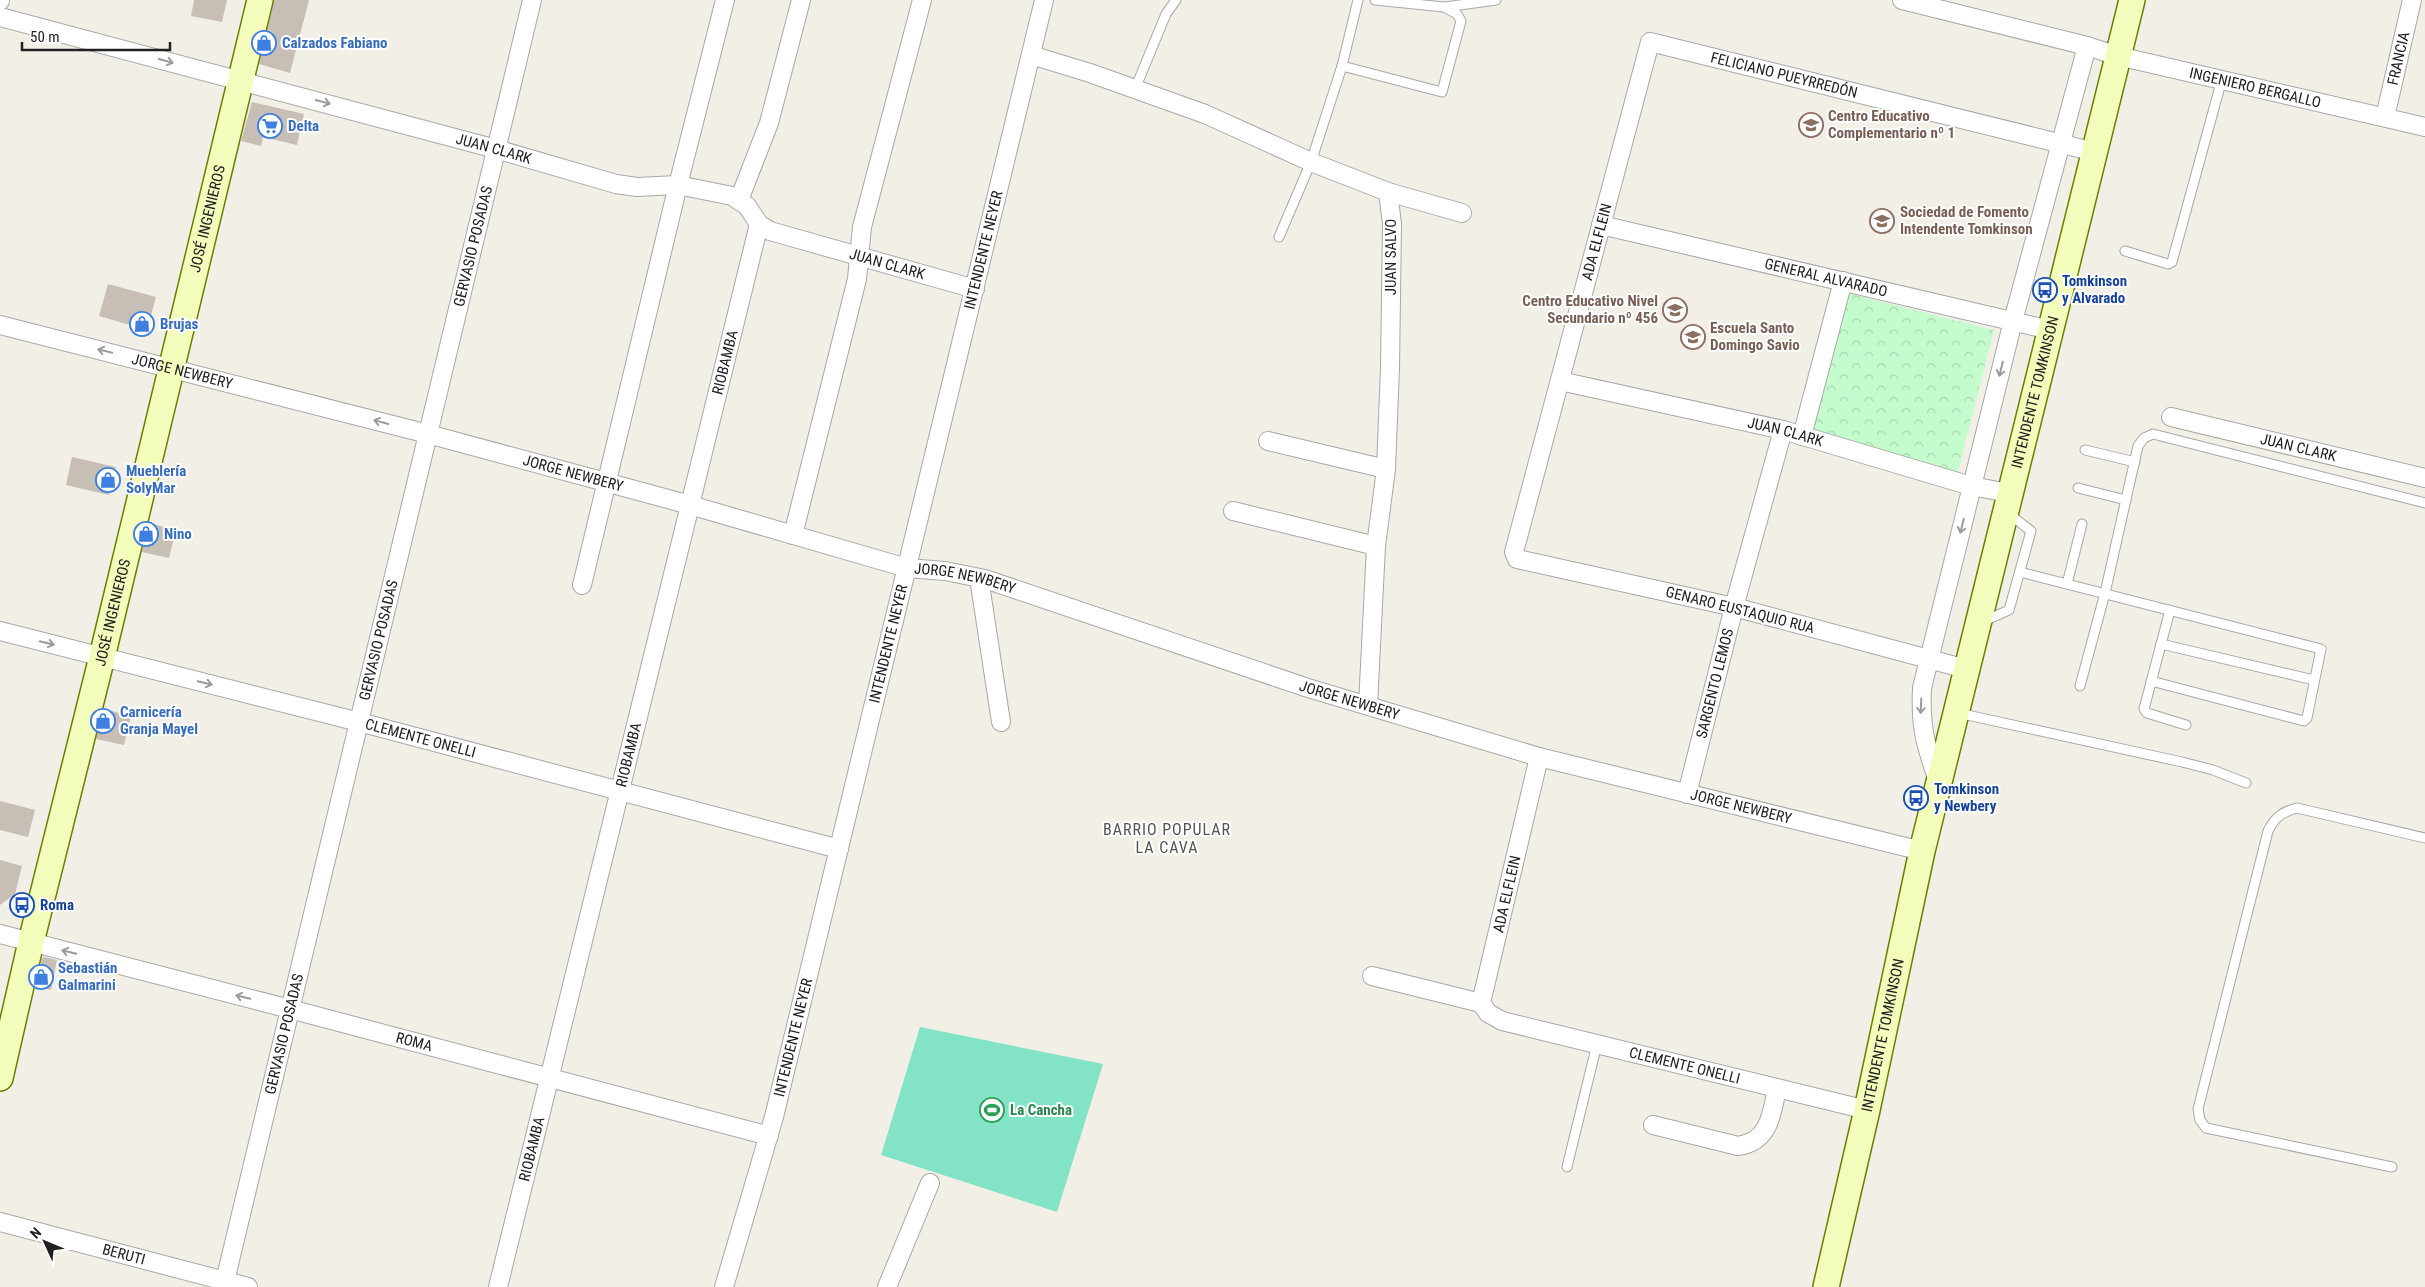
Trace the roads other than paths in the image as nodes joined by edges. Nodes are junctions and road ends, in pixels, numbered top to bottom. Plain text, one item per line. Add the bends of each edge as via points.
1 (260, 0) edge
2 (532, 0) edge
3 (725, 0) edge
4 (801, 0) edge
5 (922, 0) edge
6 (1044, 0) edge
7 (1176, 0) edge
8 (1358, 0) edge
9 (1375, 0) edge
10 (1496, 0) edge
11 (1902, 0) edge
12 (2132, 0) edge
13 (2412, 0) edge
14 (1444, 7) junction
15 (0, 17) edge
16 (1650, 42) joint
17 (2086, 46) junction
18 (1031, 55) junction
19 (2118, 56) junction
20 (1342, 66) junction
21 (2222, 79) junction
22 (241, 80) junction
23 (1135, 89) junction
24 (2385, 117) junction
25 (2425, 126) edge
26 (2061, 144) junction
27 (496, 149) junction
28 (2095, 152) junction
29 (1311, 162) junction
30 (678, 185) junction
31 (1388, 192) junction
32 (739, 200) junction
33 (1462, 213) dead end
34 (759, 224) junction
35 (1601, 225) junction
36 (1279, 237) dead end
37 (2125, 252) dead end
38 (859, 256) junction
39 (1843, 281) junction
40 (975, 289) junction
41 (2013, 322) junction
42 (0, 325) edge
43 (2050, 330) junction
44 (172, 367) junction
45 (1560, 381) junction
46 (2171, 417) dead end
47 (1783, 430) junction
48 (428, 434) junction
49 (1802, 436) junction
50 (1268, 441) dead end
51 (2085, 450) dead end
52 (2134, 462) junction
53 (1386, 469) junction
54 (2425, 478) edge
55 (608, 484) junction
56 (1971, 486) junction
57 (2078, 488) dead end
58 (2126, 500) junction
59 (2007, 502) junction
60 (2425, 503) edge
61 (690, 505) junction
62 (1233, 511) dead end
63 (2082, 524) dead end
64 (793, 535) junction
65 (1376, 546) junction
66 (1514, 556) joint
67 (907, 568) junction
68 (2020, 572) junction
69 (979, 578) junction
70 (2067, 584) junction
71 (582, 585) dead end
72 (2105, 593) junction
73 (1734, 606) junction
74 (2170, 610) junction
75 (1977, 624) junction
76 (0, 631) edge
77 (2161, 644) junction
78 (102, 657) junction
79 (1929, 658) junction
80 (1966, 669) junction
81 (2314, 680) junction
82 (2151, 681) junction
83 (2080, 686) dead end
84 (1368, 705) junction
85 (1956, 713) junction
86 (359, 722) junction
87 (1001, 722) dead end
88 (2186, 725) dead end
89 (1539, 757) junction
90 (2246, 783) dead end
91 (1940, 785) junction
92 (620, 792) junction
93 (1687, 794) junction
94 (2425, 838) edge
95 (838, 849) junction
96 (1922, 851) junction
97 (0, 934) edge
98 (31, 942) junction
99 (1372, 976) dead end
100 (1481, 1003) junction
101 (290, 1009) junction
102 (1597, 1044) junction
103 (549, 1077) junction
104 (0, 1078) edge
105 (1777, 1088) junction
106 (1867, 1110) junction
107 (1653, 1125) dead end
108 (769, 1136) junction
109 (1567, 1167) dead end
110 (2392, 1167) dead end
111 (930, 1183) dead end
112 (0, 1222) edge
113 (225, 1281) junction
114 (248, 1287) edge
115 (498, 1287) edge
116 (724, 1287) edge
117 (887, 1287) edge
118 (1826, 1287) edge

1 - 22 street, JOSÉ INGENIEROS
2 - 27 street, GERVASIO POSADAS
3 - 30 street
4 - 32 street via 770,123
5 - 38 street via 862,227
6 - 18 street, INTENDENTE NEYER
7 - 23 lane via 1166,14
8 - 20 lane
9 - 14 lane
10 - 14 lane
11 - 17 street, INGENIERO BERGALLO
12 - 19 street, INTENDENTE TOMKINSON
13 - 24 street, FRANCIA
14 - 20 lane via 1458,14 1461,21 1442,92
15 -> 22 street, JUAN CLARK
16 - 26 street, FELICIANO PUEYRREDÓN
16 - 35 street, ADA ELFLEIN
17 - 19 street, INGENIERO BERGALLO
17 - 26 street
18 - 23 street
18 - 40 street, INTENDENTE NEYER
19 - 21 street, INGENIERO BERGALLO
19 - 28 street, INTENDENTE TOMKINSON
20 - 29 lane
21 - 24 street, INGENIERO BERGALLO
21 - 37 lane via 2172,262 2168,264
22 -> 27 street, JUAN CLARK
22 - 44 street, JOSÉ INGENIEROS
23 - 29 street via 1204,114
24 - 25 street, INGENIERO BERGALLO
26 - 28 street, FELICIANO PUEYRREDÓN
26 - 41 street
27 - 30 street, JUAN CLARK via 616,184 637,187
27 - 48 street, GERVASIO POSADAS
28 - 43 street, INTENDENTE TOMKINSON
29 - 31 street
29 - 36 lane
30 - 32 street, JUAN CLARK
30 - 55 street
31 - 33 street
31 - 53 street, JUAN SALVO via 1392,224
32 - 34 street, JUAN CLARK
34 - 38 street, JUAN CLARK via 770,232
34 - 61 street, RIOBAMBA
35 - 39 street, GENERAL ALVARADO
35 - 45 street, ADA ELFLEIN
38 - 40 street, JUAN CLARK
38 - 64 street via 857,279
39 - 41 street, GENERAL ALVARADO
39 - 49 street
40 - 67 street, INTENDENTE NEYER
41 - 43 street, GENERAL ALVARADO
41 -> 56 street
44 -> 42 street, JORGE NEWBERY
43 - 59 street, INTENDENTE TOMKINSON
48 -> 44 street, JORGE NEWBERY
44 - 78 street, JOSÉ INGENIEROS
45 - 47 street, JUAN CLARK
45 - 66 street, ADA ELFLEIN
46 - 54 street, JUAN CLARK
47 - 49 street, JUAN CLARK
47 - 73 street, SARGENTO LEMOS
48 - 55 street, JORGE NEWBERY
48 - 86 street, GERVASIO POSADAS
49 - 56 street, JUAN CLARK
50 - 53 street
51 - 52 lane
52 - 58 lane
52 - 60 lane via 2138,446 2153,434
53 - 65 street, JUAN SALVO
55 - 61 street, JORGE NEWBERY
55 - 71 street
56 - 59 street, JUAN CLARK
56 -> 79 street
57 - 58 lane
58 - 72 lane
59 - 68 lane via 2030,531
59 - 75 street, INTENDENTE TOMKINSON
61 - 64 street, JORGE NEWBERY
61 - 92 street, RIOBAMBA
62 - 65 street
63 - 70 lane
64 - 67 street, JORGE NEWBERY
65 - 84 street, JUAN SALVO
66 - 73 street, GENARO EUSTAQUIO RUA
67 - 69 street, JORGE NEWBERY
67 - 95 street, INTENDENTE NEYER
68 - 70 lane
68 - 75 lane via 2009,610
69 - 84 street, JORGE NEWBERY
69 - 87 street
70 - 72 lane
72 - 74 lane
72 - 83 lane
73 - 79 street, GENARO EUSTAQUIO RUA
73 - 93 street, SARGENTO LEMOS
74 - 77 lane
74 - 81 lane via 2320,647
75 - 80 street, INTENDENTE TOMKINSON
76 -> 78 street, CLEMENTE ONELLI
77 - 81 lane
77 - 82 lane
78 -> 86 street, CLEMENTE ONELLI
78 - 98 street, JOSÉ INGENIEROS
79 - 80 street, GENARO EUSTAQUIO RUA
79 -> 91 street via 1922,688 1921,716 1924,738
80 - 85 street, INTENDENTE TOMKINSON
81 - 82 lane via 2304,721
82 - 88 lane via 2145,711
84 - 89 street, JORGE NEWBERY
85 - 90 lane via 2182,762
85 - 91 street, INTENDENTE TOMKINSON
86 - 92 street, CLEMENTE ONELLI
86 - 101 street, GERVASIO POSADAS
89 - 93 street, JORGE NEWBERY
89 - 100 street, ADA ELFLEIN
91 - 96 street, INTENDENTE TOMKINSON
92 - 95 street, CLEMENTE ONELLI
92 - 103 street, RIOBAMBA
93 - 96 street, JORGE NEWBERY
94 - 110 lane via 2297,808 2282,812 2274,820 2268,831 2198,1110 2206,1128
95 - 108 street, INTENDENTE NEYER
96 - 106 street, INTENDENTE TOMKINSON
97 - 98 street, ROMA
101 -> 98 street, ROMA
98 - 104 street, JOSÉ INGENIEROS
99 - 100 street
100 - 102 street, CLEMENTE ONELLI via 1488,1013 1502,1021
101 - 103 street, ROMA
101 - 113 street, GERVASIO POSADAS
102 - 105 street, CLEMENTE ONELLI
102 - 109 lane
103 - 108 street, ROMA
103 - 115 street, RIOBAMBA
105 - 106 street, CLEMENTE ONELLI
105 - 107 street via 1768,1123 1757,1141 1748,1145 1738,1146
106 - 118 street, INTENDENTE TOMKINSON
108 - 116 street, INTENDENTE NEYER
111 - 117 street
112 - 113 street, BERUTI
113 - 114 street, BERUTI

